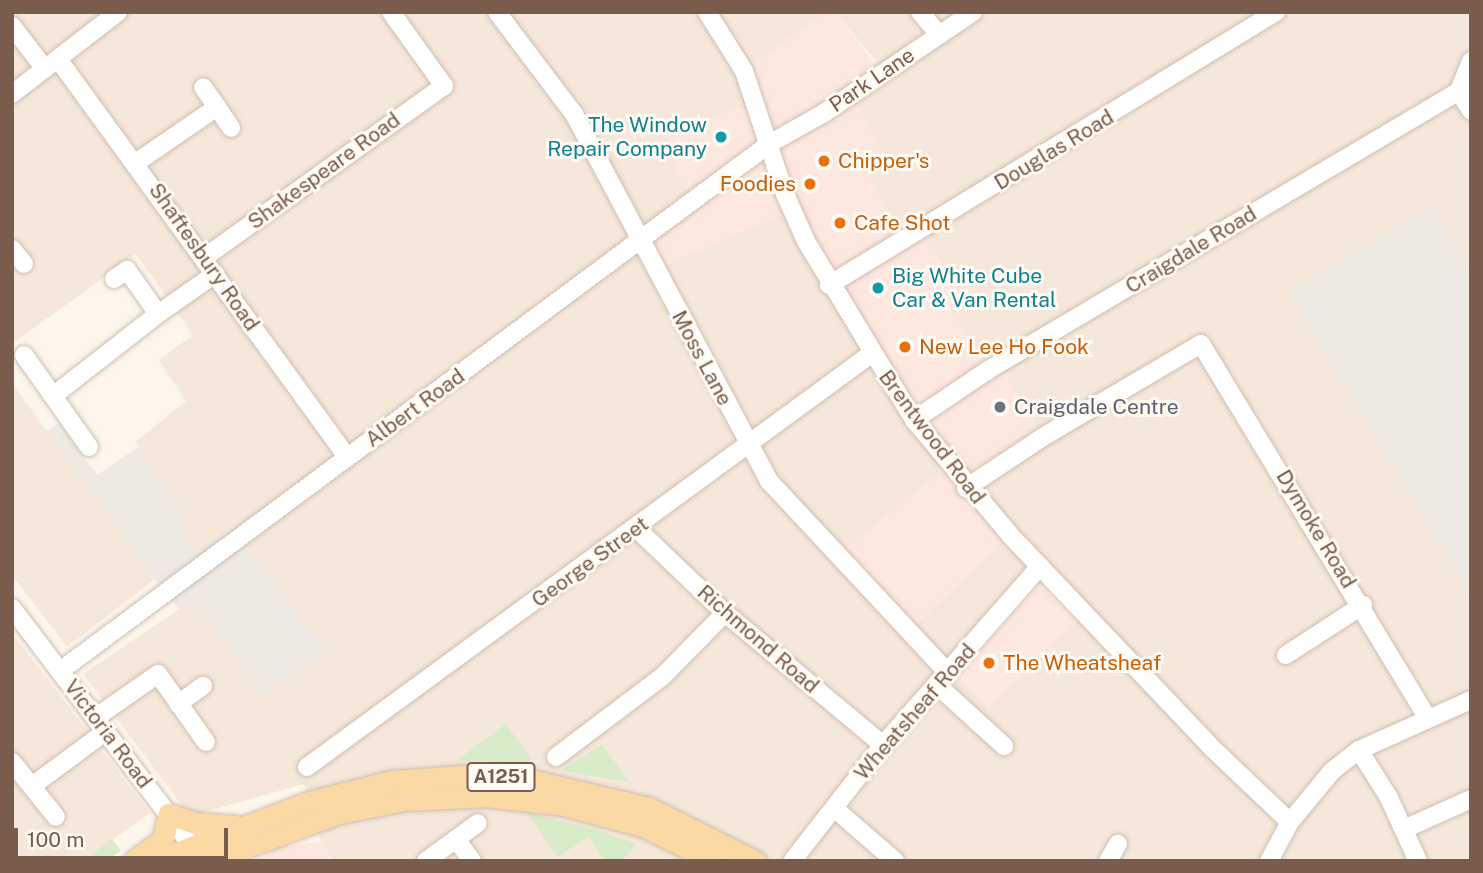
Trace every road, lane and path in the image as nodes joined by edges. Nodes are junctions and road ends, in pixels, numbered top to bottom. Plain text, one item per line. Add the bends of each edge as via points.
1 (118, 12) edge
2 (391, 12) edge
3 (497, 12) edge
4 (707, 12) edge
5 (920, 12) edge
6 (973, 12) edge
7 (1276, 12) edge
8 (12, 26) edge
9 (939, 35) junction
10 (1471, 61) edge
11 (52, 64) junction
12 (203, 86) dead end
13 (1465, 87) edge
14 (12, 94) edge
15 (217, 107) junction
16 (1471, 111) edge
17 (231, 128) dead end
18 (769, 144) junction
19 (137, 162) junction
20 (642, 241) junction
21 (12, 249) edge
22 (205, 257) junction
23 (24, 264) dead end
24 (215, 274) junction
25 (114, 279) dead end
26 (830, 285) junction
27 (158, 314) junction
28 (871, 354) junction
29 (24, 355) dead end
30 (53, 396) junction
31 (914, 419) junction
32 (89, 447) dead end
33 (747, 447) junction
34 (347, 457) junction
35 (966, 488) junction
36 (637, 529) junction
37 (1040, 566) junction
38 (1363, 606) junction
39 (12, 608) edge
40 (725, 613) junction
41 (1286, 654) dead end
42 (60, 671) junction
43 (943, 679) junction
44 (203, 686) dead end
45 (1471, 700) edge
46 (178, 704) junction
47 (1427, 716) junction
48 (100, 725) junction
49 (206, 742) dead end
50 (883, 745) junction
51 (1004, 746) dead end
52 (1359, 750) junction
53 (556, 757) dead end
54 (12, 762) edge
55 (314, 770) dead end
56 (32, 786) junction
57 (1471, 799) edge
58 (834, 808) junction
59 (169, 814) junction
60 (56, 817) dead end
61 (1290, 822) junction
62 (478, 823) dead end
63 (238, 827) junction
64 (1404, 829) junction
65 (288, 833) junction
66 (456, 839) junction
67 (1118, 844) dead end
68 (197, 853) edge
69 (793, 860) edge
70 (134, 861) edge
71 (155, 861) edge
72 (209, 861) edge
73 (237, 861) edge
74 (426, 861) edge
75 (472, 861) edge
76 (714, 861) edge
77 (755, 861) edge
78 (895, 861) edge
79 (1108, 861) edge
80 (1269, 861) edge
81 (1418, 861) edge

1 - 11 street
2 - 22 street, Shakespeare Road via 444,86
3 - 20 street, Moss Lane via 574,114
4 - 18 street, Brentwood Road via 744,71
5 - 9 street
6 - 9 street, Park Lane
7 - 26 street, Douglas Road
8 - 11 street, Shaftesbury Road
9 - 18 street, Park Lane
10 - 13 street
11 - 14 street
11 - 19 street, Shaftesbury Road
12 - 15 street
13 - 16 street
13 - 31 street, Craigdale Road via 988,370
15 - 17 street
15 - 19 street
18 - 20 street, Albert Road
18 - 26 street, Brentwood Road via 785,194
19 - 22 street, Shaftesbury Road
20 - 33 street, Moss Lane
20 - 34 street, Albert Road
21 - 23 street
22 - 24 street, Shaftesbury Road
24 - 27 street
24 - 34 street, Shaftesbury Road
25 - 27 street via 127,270
26 - 28 street, Brentwood Road
27 - 30 street
28 - 31 street, Brentwood Road
28 - 33 street, George Street
29 - 30 street
30 - 32 street
31 - 35 street, Brentwood Road
33 - 36 street, George Street
33 - 43 street, Moss Lane via 769,481
34 - 42 street, Albert Road
35 - 37 street, Brentwood Road
35 - 38 street, Dymoke Road via 1043,437 1201,345
36 - 40 street, Richmond Road
36 - 55 street, George Street
37 - 43 street, Wheatsheaf Road
37 - 61 street, Brentwood Road via 1213,749
38 - 41 street
38 - 47 street, Dymoke Road
39 - 42 street, Victoria Road
40 - 50 street, Richmond Road
40 - 53 street via 663,676
42 - 48 street, Victoria Road
43 - 50 street, Wheatsheaf Road
43 - 51 street, Moss Lane
44 - 46 street
45 - 47 street
46 - 48 street via 158,674
46 - 49 street
47 - 52 street
48 - 56 street
48 - 59 street, Victoria Road
50 - 58 street, Wheatsheaf Road
52 - 61 street via 1332,771
52 - 64 street
54 - 56 street
56 - 60 street
57 - 64 street
58 - 69 street, Wheatsheaf Road
58 - 78 street
59 - 63 main road, A1251 via 195,823
59 - 68 street, Victoria Road
59 - 70 main road via 163,839
61 - 80 street
62 - 66 street
63 - 68 main road, A1251
63 - 77 main road, A1251 via 392,781 521,778 649,808
64 - 81 street
65 - 72 main road, A1251
65 - 73 main road, A1251
65 - 76 main road, A1251 via 339,813 404,800 487,796 565,805 643,826
66 - 74 street
66 - 75 street
67 - 79 street
68 - 71 main road, A1251

